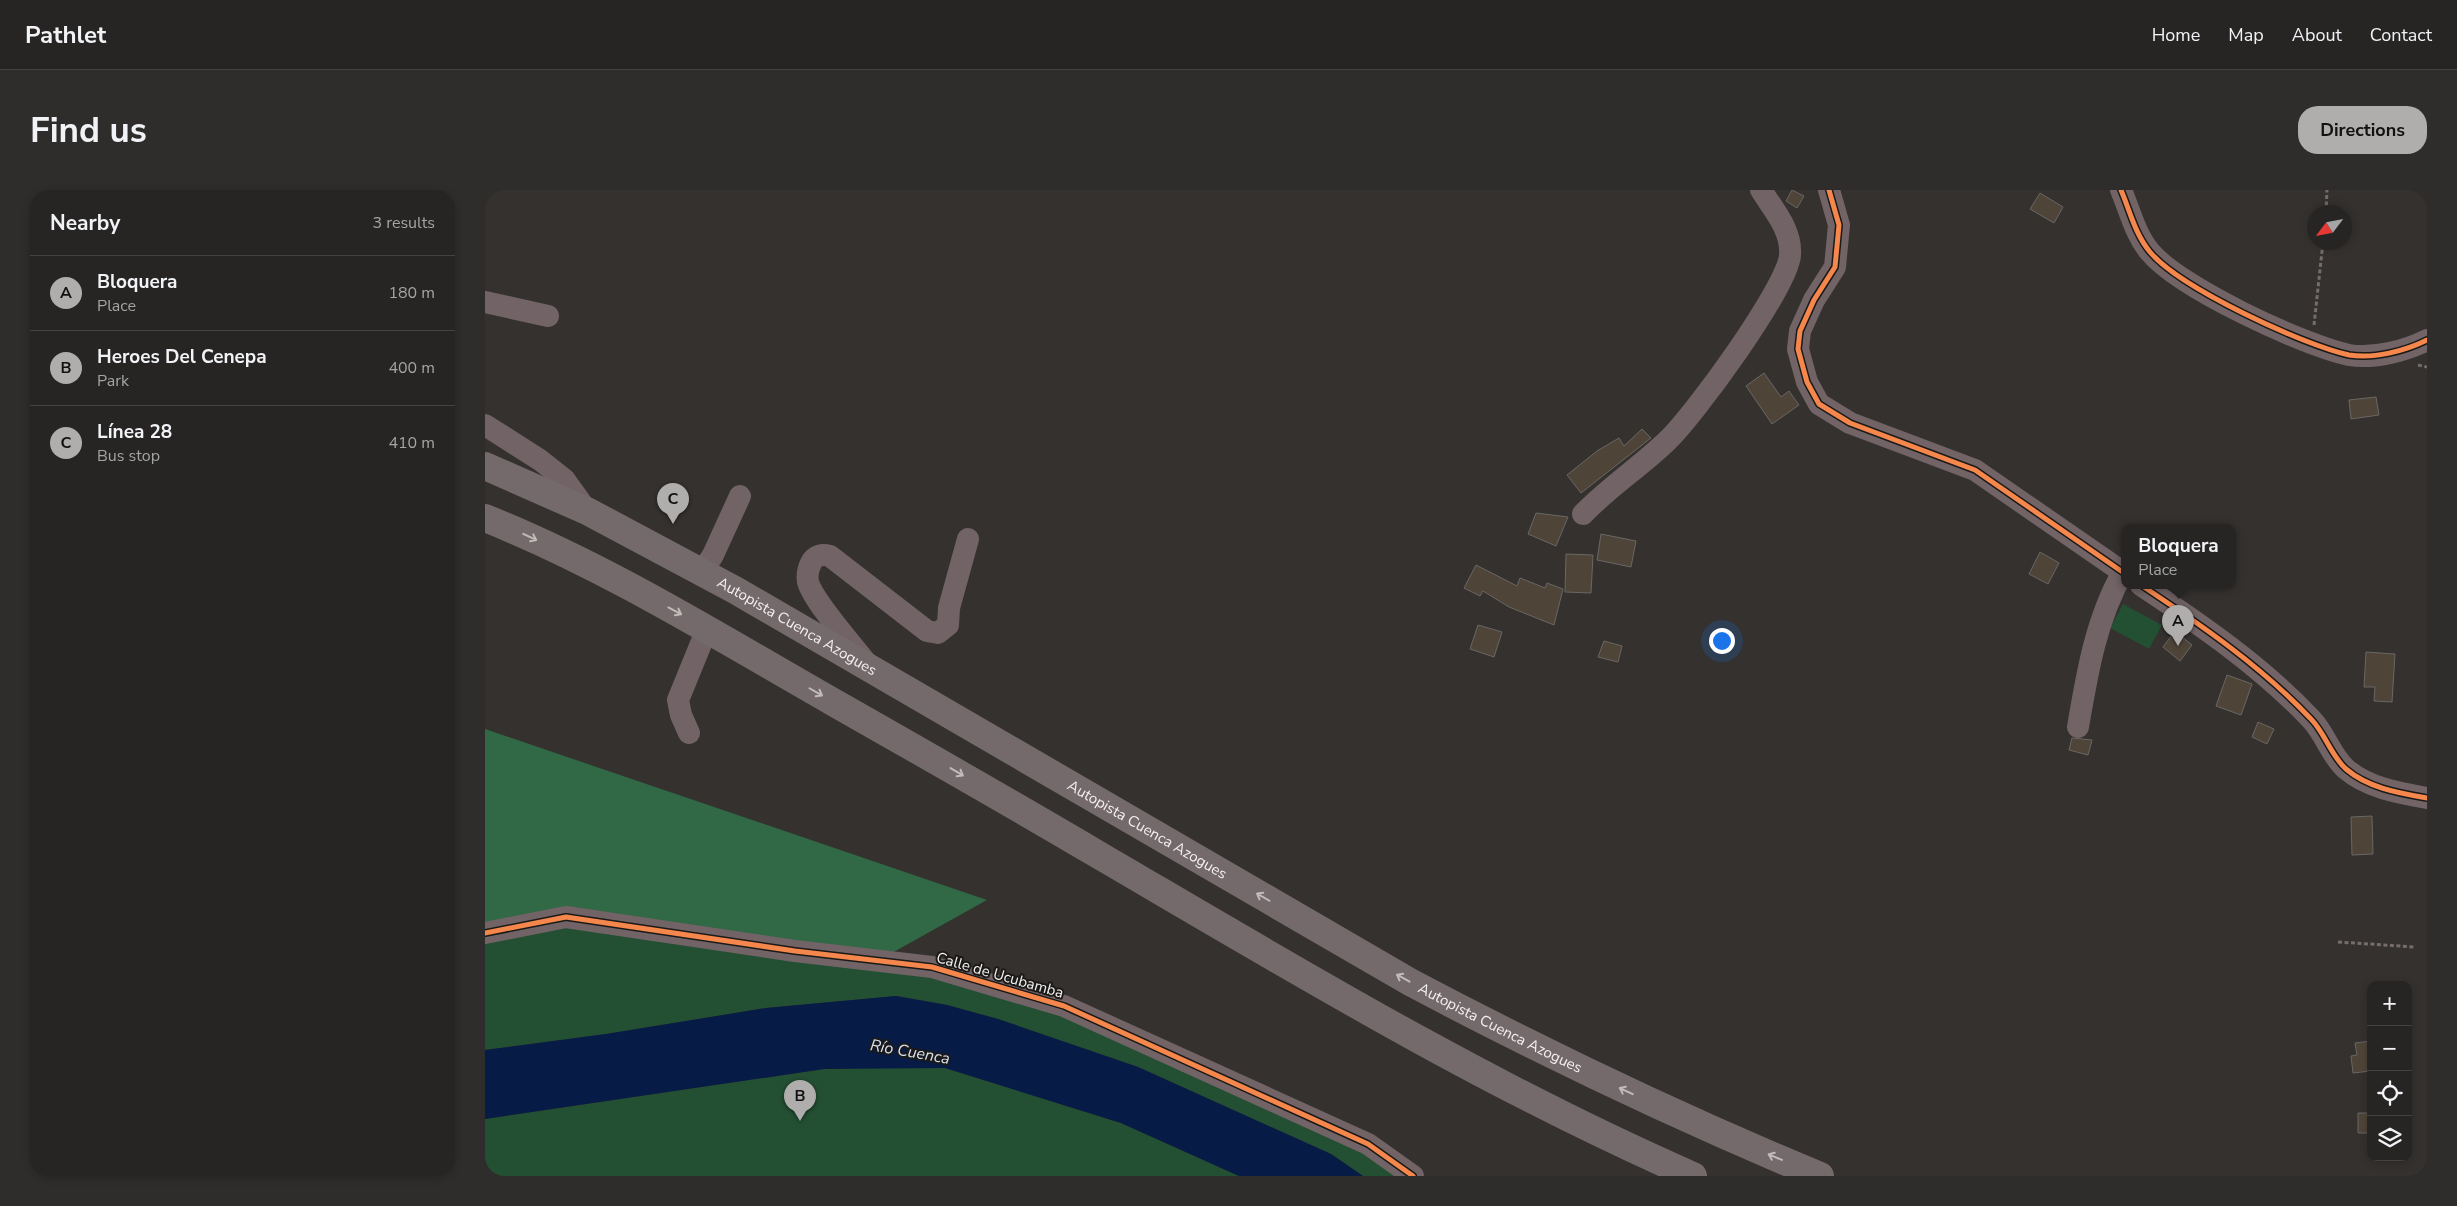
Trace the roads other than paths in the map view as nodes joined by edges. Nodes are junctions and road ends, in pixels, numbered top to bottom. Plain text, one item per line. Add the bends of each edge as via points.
1 (1761, 190) edge
2 (1829, 190) edge
3 (2121, 190) edge
4 (485, 302) edge
5 (548, 316) dead end
6 (2427, 340) edge
7 (485, 425) edge
8 (485, 466) edge
9 (740, 496) dead end
10 (587, 511) junction
11 (1583, 514) dead end
12 (485, 518) edge
13 (967, 539) dead end
14 (2121, 570) edge
15 (702, 572) junction
16 (2121, 577) edge
17 (2147, 589) edge
18 (707, 629) junction
19 (871, 667) junction
20 (2079, 727) dead end
21 (689, 732) dead end
22 (2427, 798) edge
23 (485, 933) edge
24 (1413, 1176) edge
25 (1693, 1176) edge
26 (1820, 1176) edge

1 - 11 street via 1787,232 1790,255 1784,273 1702,401 1668,441
2 - 14 street via 1839,225 1835,267 1803,323 1798,349 1807,382 1819,404 1850,423 1975,470
3 - 6 street via 2133,225 2150,252 2216,298 2272,326 2351,355 2383,355
4 - 5 street
7 - 10 street via 564,479
8 - 10 highway, Autopista Cuenca Azogues
9 - 15 street
10 - 15 highway, Autopista Cuenca Azogues
12 -> 18 highway via 566,554
13 - 19 street via 949,608 948,625 938,633 927,631 830,556 822,554 813,559 808,568 808,582 815,596
15 - 19 highway, Autopista Cuenca Azogues
16 - 20 street via 2111,593 2089,664
17 - 22 street via 2218,637 2269,679 2311,719 2345,768 2381,788
18 - 21 street via 678,700
18 -> 25 highway via 1403,1032 1553,1110
26 -> 19 highway, Autopista Cuenca Azogues via 1659,1106 1410,982
23 - 24 street, Calle de Ucubamba via 566,917 795,951 932,967 1064,1006 1368,1144

